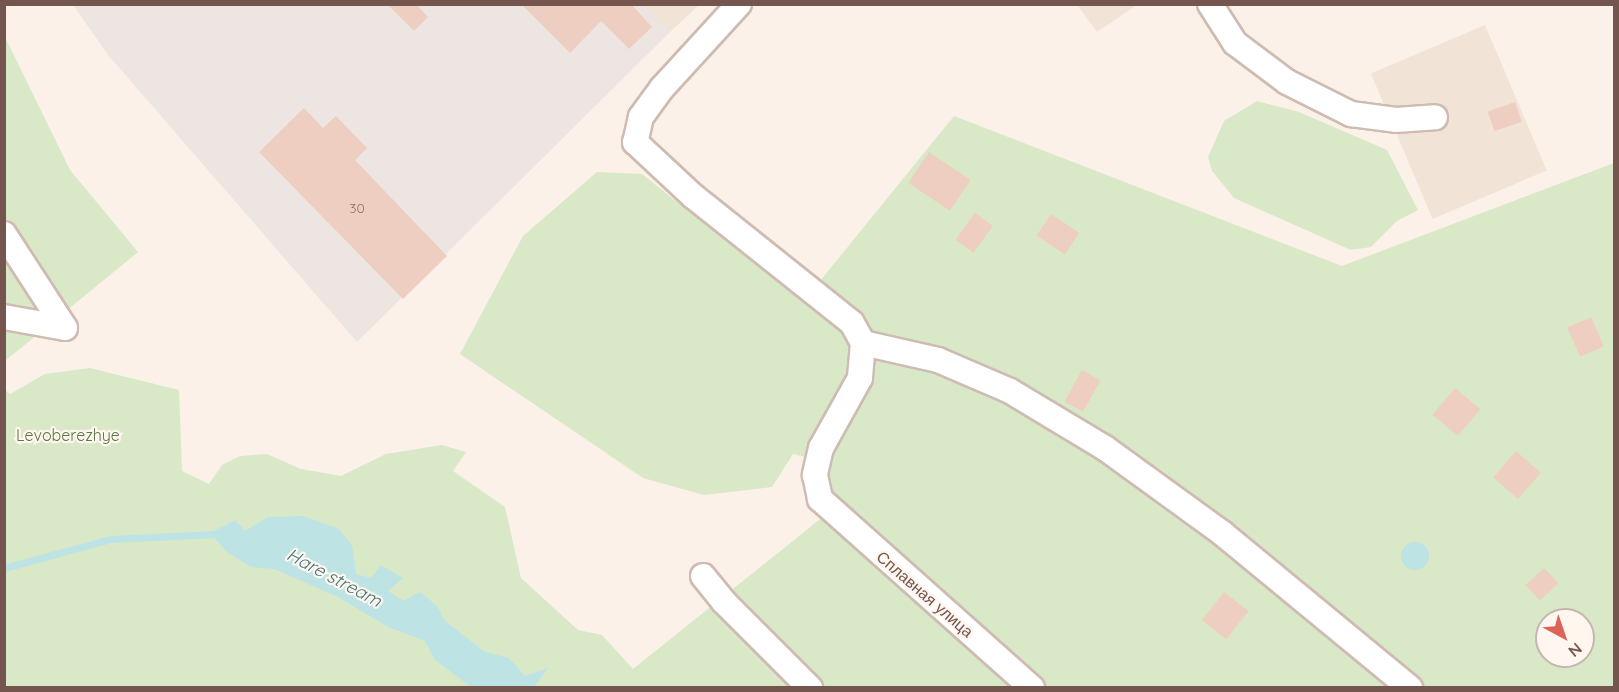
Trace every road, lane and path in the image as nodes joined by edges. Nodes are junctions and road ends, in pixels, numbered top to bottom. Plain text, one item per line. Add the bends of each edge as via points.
1 (739, 4) edge
2 (1210, 4) edge
3 (1435, 117) dead end
4 (4, 234) edge
5 (4, 317) edge
6 (863, 343) junction
7 (703, 576) dead end
8 (810, 687) edge
9 (1032, 687) edge
10 (1410, 687) edge

1 - 6 street via 662,88 641,117 635,142 693,196 852,323
2 - 3 street via 1235,43 1287,82 1351,114 1395,120
4 - 5 street via 65,328
6 - 9 street, Сплавная улица via 860,378 821,448 815,475 820,499
6 - 10 street via 938,360 1000,387 1105,447 1222,533
7 - 8 street

